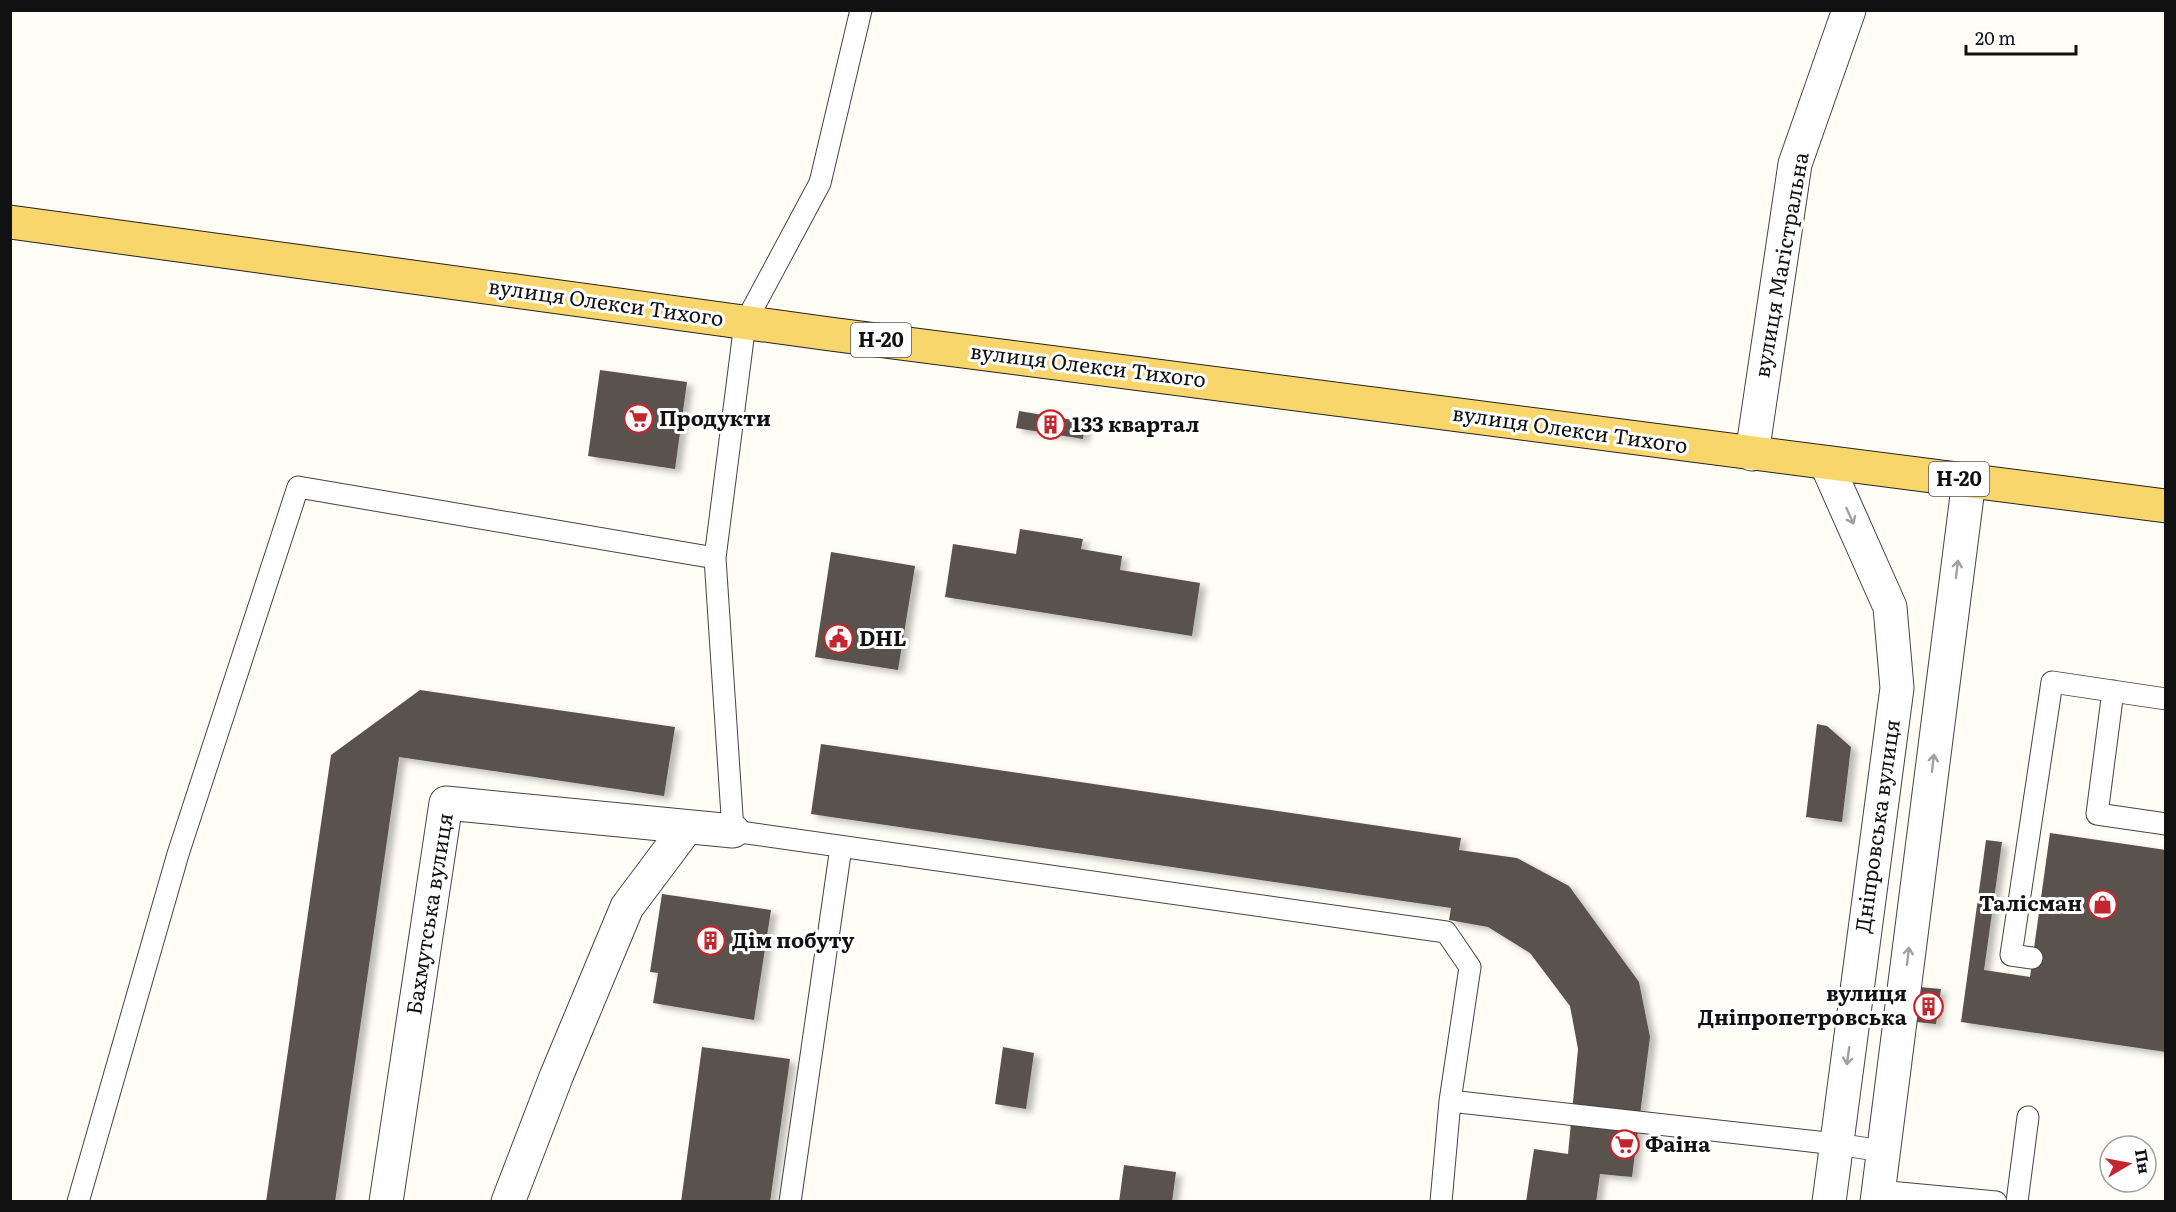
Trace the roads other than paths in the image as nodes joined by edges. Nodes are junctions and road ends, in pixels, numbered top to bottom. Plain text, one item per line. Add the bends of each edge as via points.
1 (861, 10) edge
2 (1850, 10) edge
3 (10, 222) edge
4 (744, 322) junction
5 (1752, 454) junction
6 (1826, 463) junction
7 (1969, 480) junction
8 (2166, 506) edge
9 (715, 558) junction
10 (2113, 691) junction
11 (2166, 699) edge
12 (2166, 824) edge
13 (687, 827) junction
14 (733, 831) junction
15 (841, 847) junction
16 (2032, 958) dead end
17 (1450, 1101) junction
18 (2028, 1117) dead end
19 (1836, 1144) junction
20 (1883, 1151) junction
21 (1877, 1196) edge
22 (78, 1202) edge
23 (386, 1202) edge
24 (508, 1202) edge
25 (790, 1202) edge
26 (1441, 1202) edge
27 (1829, 1202) edge
28 (1996, 1202) edge
29 (2017, 1202) edge

1 - 4 lane via 820,183
2 - 5 street, вулиця Магістральна via 1795,164
3 - 4 main road, вулиця Олекси Тихого / Н-20
4 - 5 main road, вулиця Олекси Тихого / Н-20
4 - 9 lane
5 - 6 main road, вулиця Олекси Тихого / Н-20
6 - 7 main road, вулиця Олекси Тихого / Н-20
6 -> 19 street, Дніпровська вулиця via 1890,607 1897,688
7 - 8 main road, вулиця Олекси Тихого / Н-20
20 -> 7 street
9 - 14 lane
9 - 22 lane via 298,487 178,854
10 - 11 lane
10 - 12 lane via 2097,814
10 - 16 lane via 2052,682 2011,955
13 - 14 street, Бахмутська вулиця
13 - 23 street, Бахмутська вулиця via 446,803
13 - 24 street via 627,907
14 - 15 lane
15 - 17 lane via 1446,932 1470,967
15 - 25 lane
17 - 19 lane
17 - 26 lane
18 - 29 lane
19 - 20 lane
19 - 27 street, Дніпровська вулиця
20 - 21 street
21 - 28 lane

